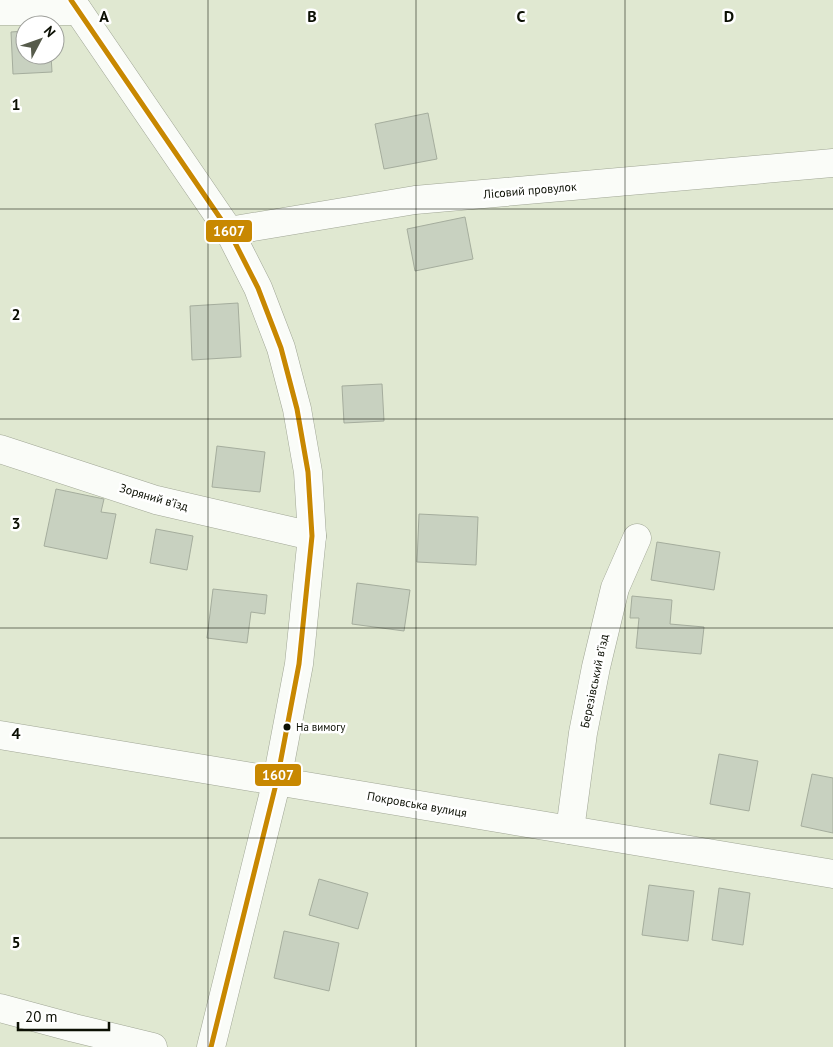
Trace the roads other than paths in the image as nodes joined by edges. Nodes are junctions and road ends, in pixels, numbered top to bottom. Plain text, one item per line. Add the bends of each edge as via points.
1 (75, 5) edge
2 (0, 11) edge
3 (833, 163) edge
4 (229, 231) junction
5 (0, 449) edge
6 (312, 536) junction
7 (637, 538) dead end
8 (0, 735) edge
9 (277, 780) junction
10 (570, 830) junction
11 (833, 874) edge
12 (0, 1008) edge
13 (153, 1047) edge
14 (211, 1047) edge

1 - 2 street
1 - 4 street
3 - 4 street, Лісовий провулок via 416,200
4 - 6 street via 258,288 290,383 308,472
5 - 6 street, Зоряний в’їзд via 156,500
6 - 9 street via 299,664
7 - 10 street, Березівський в’їзд via 616,588 596,667
8 - 9 street, Покровська вулиця
9 - 10 street, Покровська вулиця
9 - 14 street
10 - 11 street, Покровська вулиця
12 - 13 street

